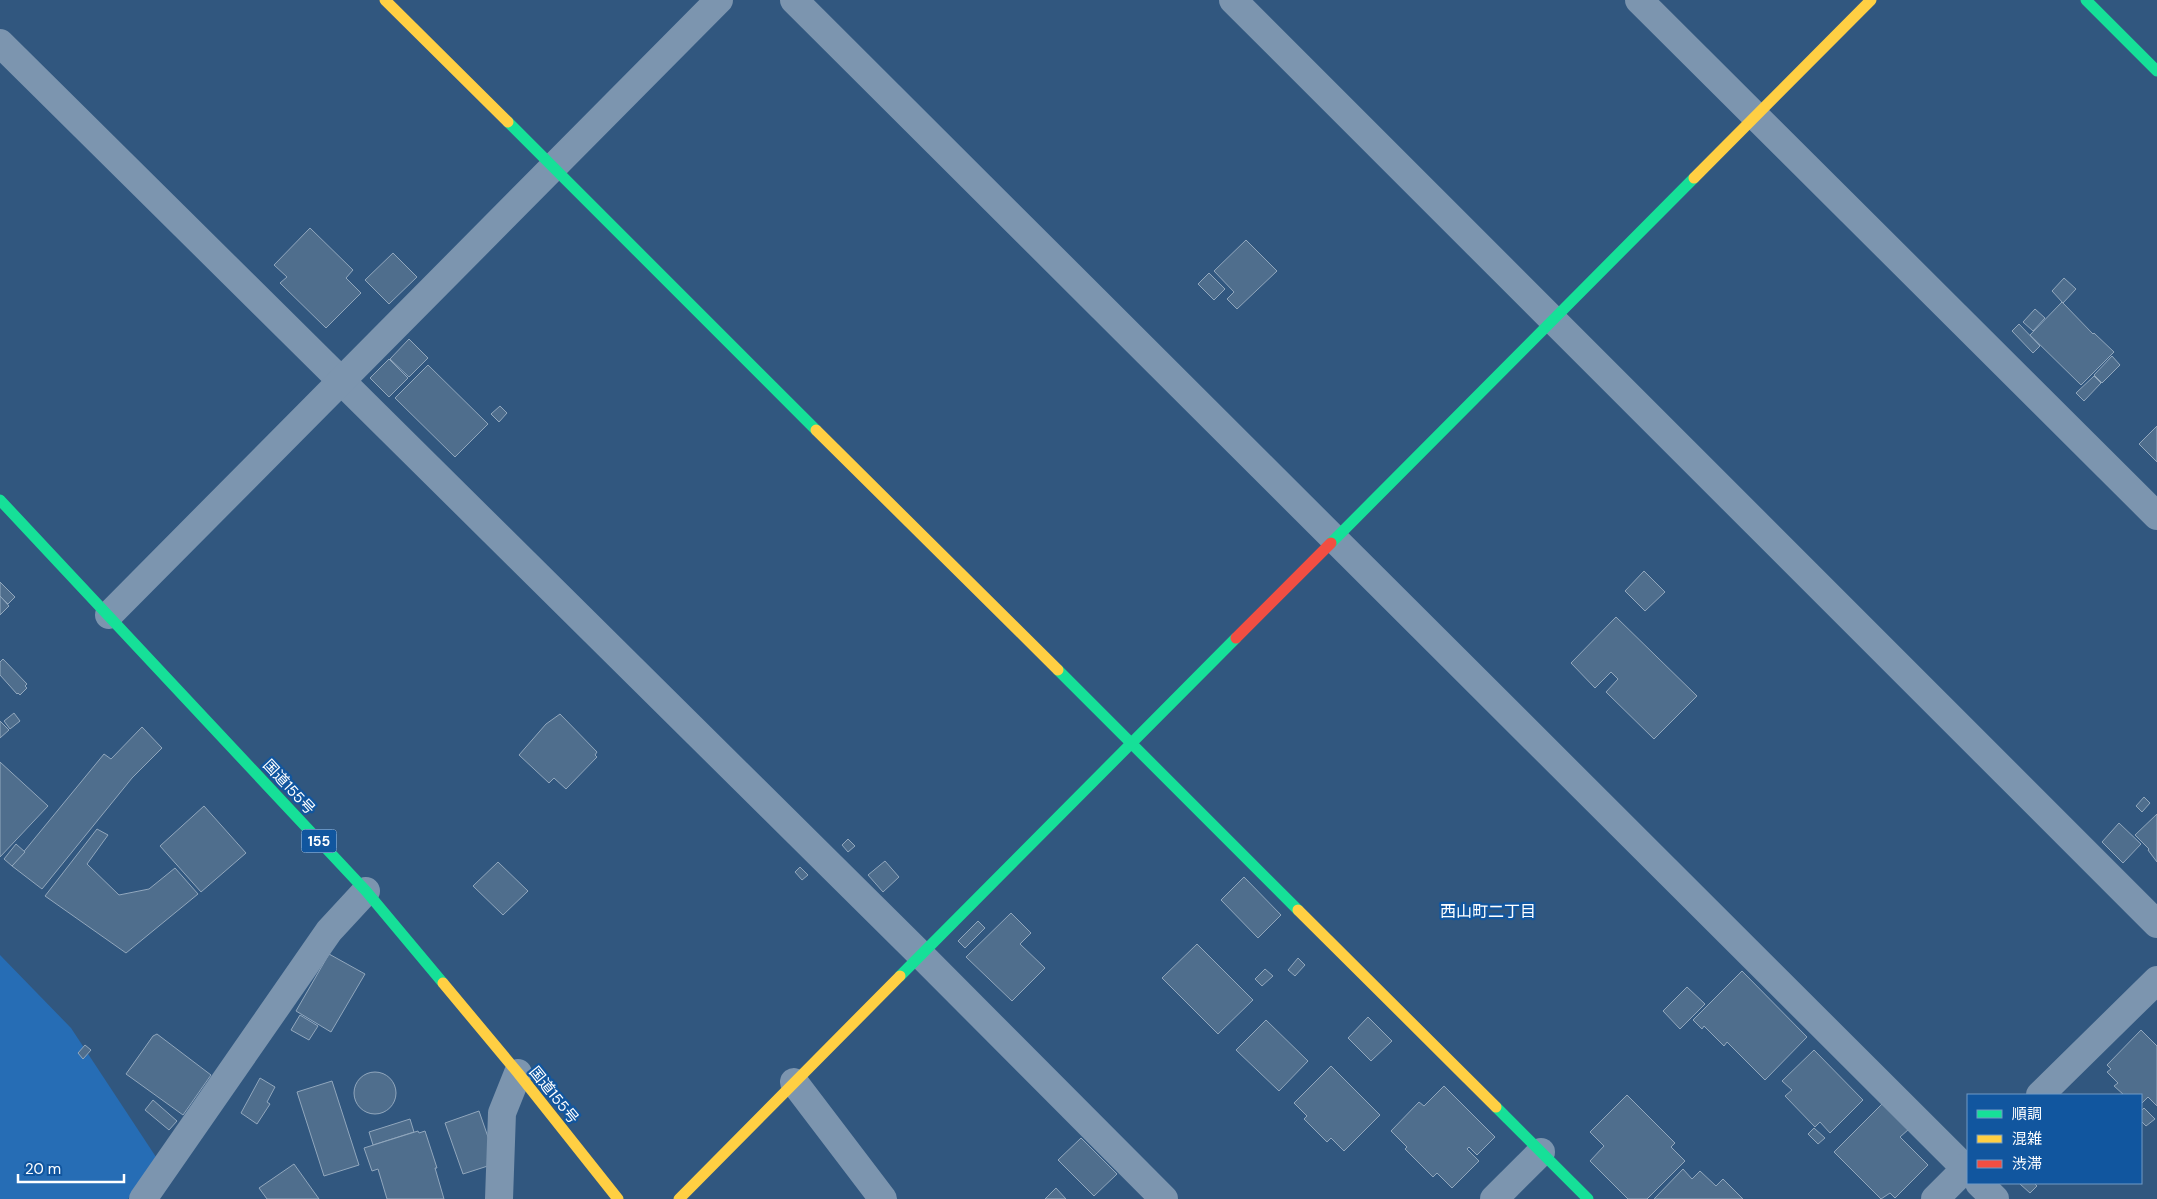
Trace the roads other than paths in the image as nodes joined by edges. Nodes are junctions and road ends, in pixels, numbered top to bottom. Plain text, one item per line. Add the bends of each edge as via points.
1 (385, 0) edge
2 (719, 0) edge
3 (794, 0) edge
4 (1233, 0) edge
5 (1639, 0) edge
6 (1871, 0) edge
7 (2086, 0) edge
8 (0, 43) edge
9 (2157, 72) edge
10 (1755, 116) junction
11 (554, 167) junction
12 (1553, 318) junction
13 (340, 380) junction
14 (0, 500) edge
15 (2157, 516) edge
16 (1335, 539) junction
17 (109, 615) junction
18 (1131, 742) junction
19 (366, 891) junction
20 (2157, 924) edge
21 (921, 955) junction
22 (2157, 980) edge
23 (518, 1073) junction
24 (794, 1082) junction
25 (2041, 1094) edge
26 (1541, 1152) junction
27 (1967, 1169) edge
28 (1967, 1174) edge
29 (1981, 1184) edge
30 (143, 1199) edge
31 (499, 1199) edge
32 (618, 1199) edge
33 (679, 1199) edge
34 (883, 1199) edge
35 (1164, 1199) edge
36 (1494, 1199) edge
37 (1588, 1199) edge
38 (1936, 1199) edge
39 (1995, 1199) edge

1 - 11 main road
2 - 11 street
3 - 16 street
4 - 12 street
5 - 10 street
6 - 10 main road
7 - 9 main road
8 - 13 street
10 - 12 main road
10 - 15 street
11 - 13 street
11 - 18 main road
12 - 16 main road
12 - 20 street
13 - 17 street
13 - 21 street
14 - 17 main road, 国道155号 / 155
16 - 18 main road
16 - 27 street
17 - 19 main road, 国道155号 / 155
18 - 21 main road
18 - 26 main road
19 - 23 main road, 国道155号 / 155
19 - 30 street via 328,931
21 - 24 main road
21 - 35 street
22 - 25 street
23 - 31 street via 502,1113
23 - 32 main road, 国道155号 / 155
24 - 33 main road
24 - 34 street
26 - 36 street
26 - 37 main road
28 - 38 street
29 - 39 street

